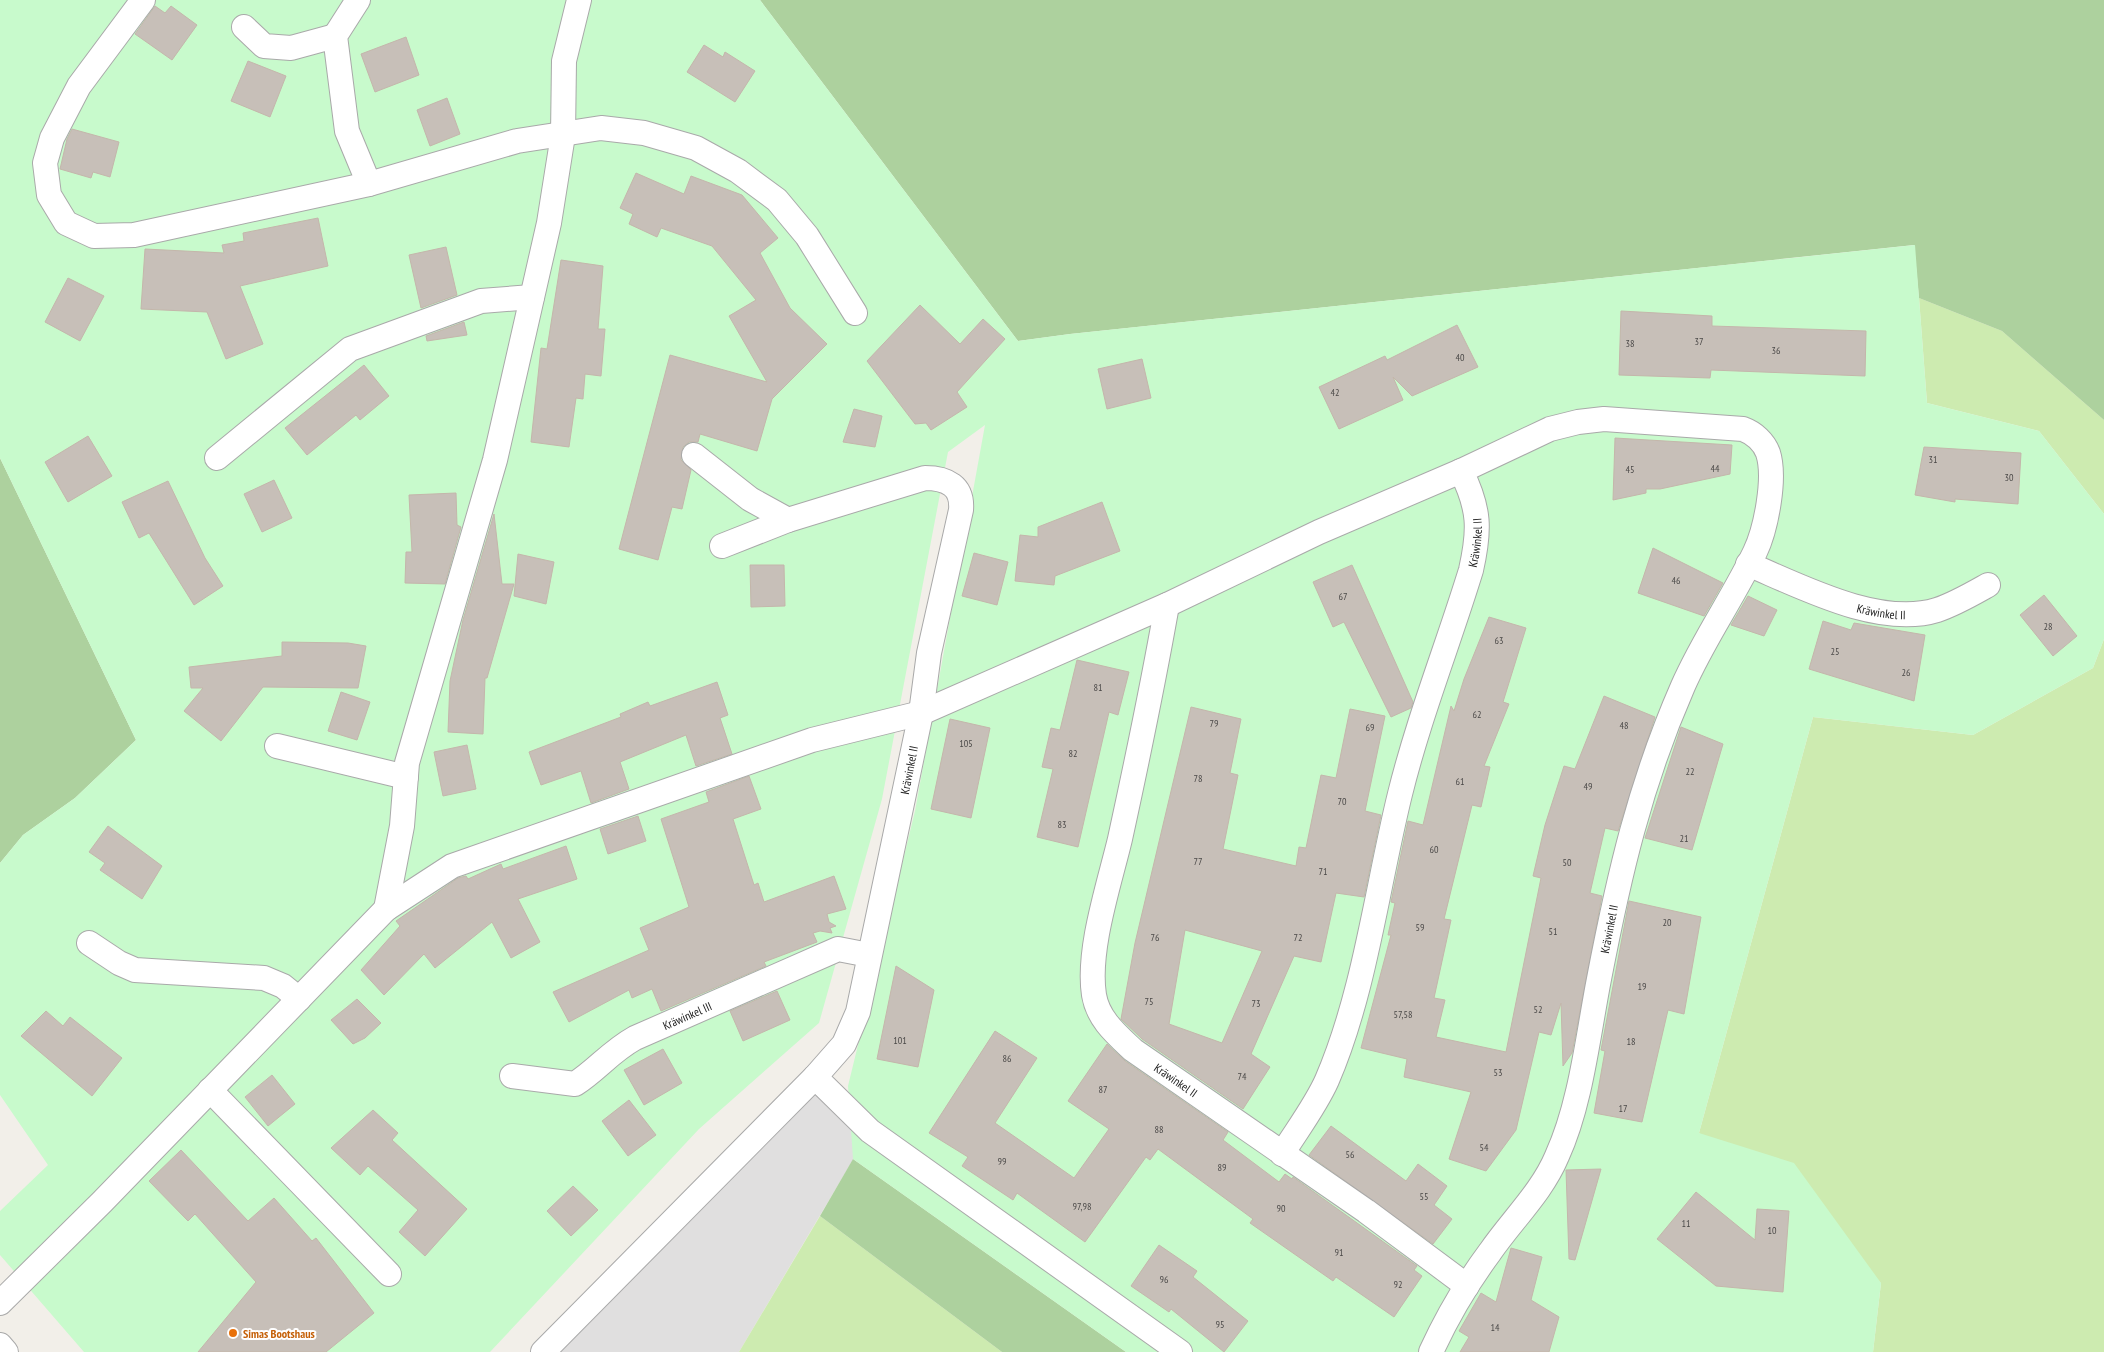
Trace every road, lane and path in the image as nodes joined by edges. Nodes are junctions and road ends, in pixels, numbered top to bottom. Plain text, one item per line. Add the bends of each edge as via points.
1 (143, 0) edge
2 (358, 0) edge
3 (579, 0) edge
4 (244, 27) dead end
5 (335, 36) junction
6 (563, 134) junction
7 (369, 184) junction
8 (532, 297) junction
9 (855, 314) dead end
10 (694, 455) dead end
11 (217, 458) dead end
12 (1461, 471) junction
13 (788, 520) junction
14 (722, 546) dead end
15 (1748, 564) junction
16 (1988, 585) dead end
17 (1167, 605) junction
18 (921, 713) junction
19 (277, 746) dead end
20 (406, 777) junction
21 (386, 909) junction
22 (89, 943) dead end
23 (869, 955) junction
24 (299, 999) junction
25 (512, 1076) dead end
26 (815, 1077) junction
27 (210, 1090) junction
28 (1282, 1154) junction
29 (389, 1274) dead end
30 (1467, 1286) junction
31 (0, 1304) edge
32 (0, 1346) edge
33 (6, 1352) edge
34 (544, 1352) edge
35 (1180, 1352) edge
36 (1431, 1352) edge

1 - 7 lane via 79,86 52,138 45,163 50,195 66,223 94,236 134,236
2 - 5 lane
3 - 6 lane via 564,61
4 - 5 lane via 264,46 291,48
5 - 7 lane via 347,131
6 - 7 lane via 517,141
6 - 8 lane via 549,223
6 - 9 lane via 601,128 644,133 696,148 738,171 777,200 806,236
8 - 11 lane via 481,301 350,349
8 - 20 lane via 494,460 407,763
10 - 13 lane via 750,499
12 - 15 lane, Kräwinkel II via 1550,429 1584,421 1635,420 1743,429 1762,443 1770,465 1765,518 1756,551
12 - 17 lane, Kräwinkel II via 1318,532
12 - 28 lane, Kräwinkel II via 1478,513 1471,570 1415,738 1352,1007 1339,1049 1326,1082
13 - 14 lane
13 - 18 lane via 925,478 947,480 959,492 961,510 929,653
15 - 16 lane, Kräwinkel II via 1838,602 1886,612 1938,610
15 - 30 lane, Kräwinkel II via 1694,660 1642,791 1620,877 1576,1092 1557,1156 1530,1200
17 - 18 lane, Kräwinkel II
17 - 28 lane, Kräwinkel II via 1139,754 1094,954 1095,1002 1109,1027 1133,1050
18 - 21 lane via 812,740 452,866
18 - 23 lane, Kräwinkel II
19 - 20 lane
20 - 21 lane via 402,826
21 - 24 lane
22 - 24 lane via 135,970 264,978 283,986
23 - 25 lane, Kräwinkel III via 838,949 635,1038 616,1049 575,1084
23 - 26 lane, Kräwinkel II via 851,1031
24 - 27 lane
26 - 34 lane, Kräwinkel II
26 - 35 lane via 870,1131
27 - 29 lane
27 - 31 lane
28 - 30 lane, Kräwinkel II
30 - 36 lane, Kräwinkel II
32 - 33 lane

